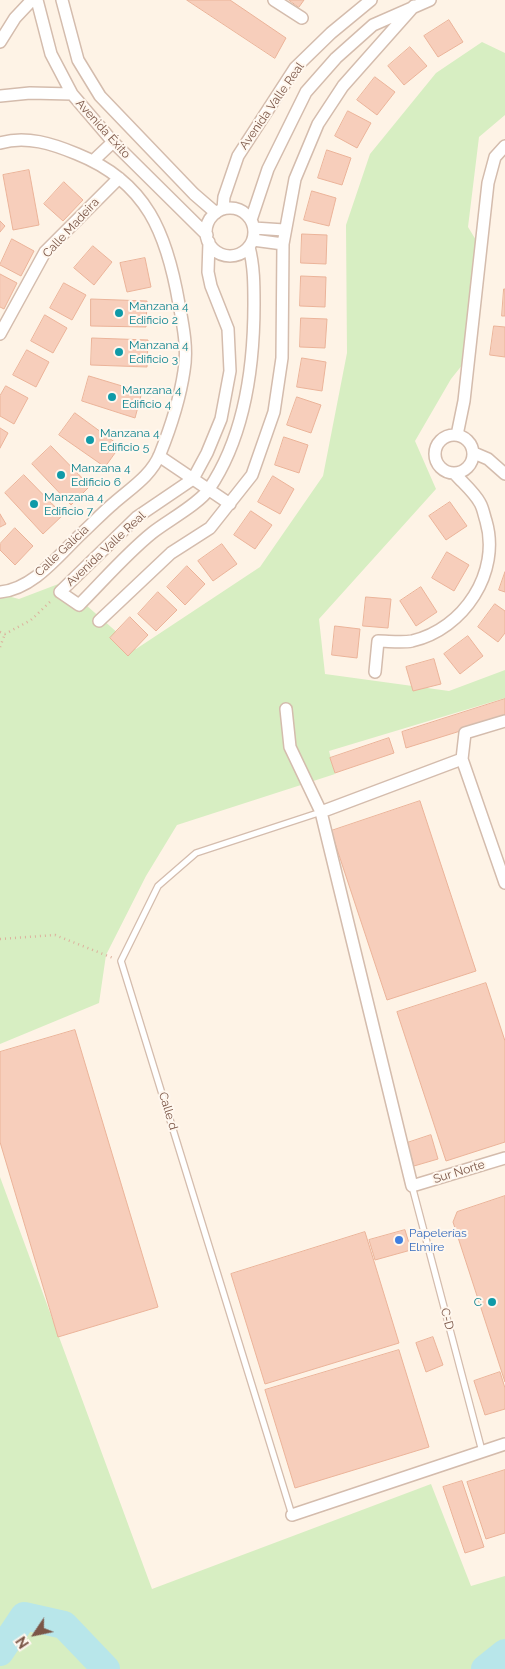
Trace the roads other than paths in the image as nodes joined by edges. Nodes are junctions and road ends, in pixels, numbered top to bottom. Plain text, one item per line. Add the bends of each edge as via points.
1 (32, 0) edge
2 (37, 0) edge
3 (62, 0) edge
4 (274, 0) edge
5 (371, 0) edge
6 (430, 0) edge
7 (414, 6) junction
8 (302, 18) dead end
9 (0, 42) edge
10 (72, 94) junction
11 (0, 96) edge
12 (113, 142) junction
13 (0, 143) edge
14 (505, 146) edge
15 (94, 160) junction
16 (119, 178) junction
17 (157, 186) junction
18 (142, 200) junction
19 (219, 211) junction
20 (252, 224) junction
21 (284, 230) junction
22 (208, 238) junction
23 (251, 244) junction
24 (283, 244) junction
25 (0, 334) edge
26 (457, 435) junction
27 (474, 453) junction
28 (159, 456) junction
29 (455, 474) junction
30 (505, 474) edge
31 (193, 479) junction
32 (208, 491) junction
33 (230, 504) junction
34 (0, 592) edge
35 (98, 621) dead end
36 (375, 672) dead end
37 (286, 709) dead end
38 (505, 720) edge
39 (462, 759) junction
40 (321, 812) junction
41 (505, 883) edge
42 (505, 1158) edge
43 (412, 1186) junction
44 (505, 1444) edge
45 (482, 1452) junction
46 (292, 1514) joint

1 - 9 street
2 - 10 street, Avenida Éxito via 51,54
3 - 19 street, Avenida Éxito via 78,60 100,96 194,194
4 - 8 street
5 - 19 street, Avenida Valle Real via 295,68 238,156
6 - 7 street, Avenida Valle Real
7 - 20 street, Avenida Valle Real via 374,24 336,58 306,92 268,169
7 - 21 street via 343,86 318,124 295,179
10 - 11 street
10 - 12 street, Avenida Éxito
12 - 15 street
12 - 17 street, Avenida Éxito
13 - 15 street, Calle Galicia via 13,139 52,144
14 - 26 street via 495,157 488,183 464,401
15 - 16 street, Calle Galicia
16 - 18 street, Calle Galicia
16 - 25 street, Calle Madeira via 45,252
17 - 18 street
17 - 22 street, Avenida Éxito
18 - 28 street, Calle Galicia via 162,234 184,330 184,370
19 - 20 street via 239,210
19 - 22 street via 207,226
20 - 21 street
20 - 23 street
21 - 24 street
22 - 23 street via 220,253 228,256 243,252
22 - 31 street, Avenida Valle Real via 208,272 228,329 230,371 221,419
23 - 24 street
23 - 32 street, Avenida Valle Real via 254,324 244,408 228,454
24 - 33 street via 282,358 274,412 252,475
26 - 27 street via 468,441
26 - 29 street via 445,437 435,453 443,470
27 - 29 street via 467,470
27 - 30 street via 488,459
28 - 31 street
28 - 34 street, Calle Galicia via 146,477 27,584 9,592
29 - 36 street via 481,503 491,538 488,569 478,590 460,614 435,632 411,642 378,641
31 - 32 street
31 - 32 street, Avenida Valle Real via 137,517 60,592 78,604 151,534
32 - 33 street
33 - 35 street via 210,528 171,552
37 - 40 street via 290,747
38 - 39 street via 465,733
39 - 40 street
39 - 41 street
40 - 43 street
40 - 46 lane, Calle d via 196,853 158,886 122,961
42 - 43 street, Sur Norte
43 - 45 lane, C-D
44 - 45 street
45 - 46 street

